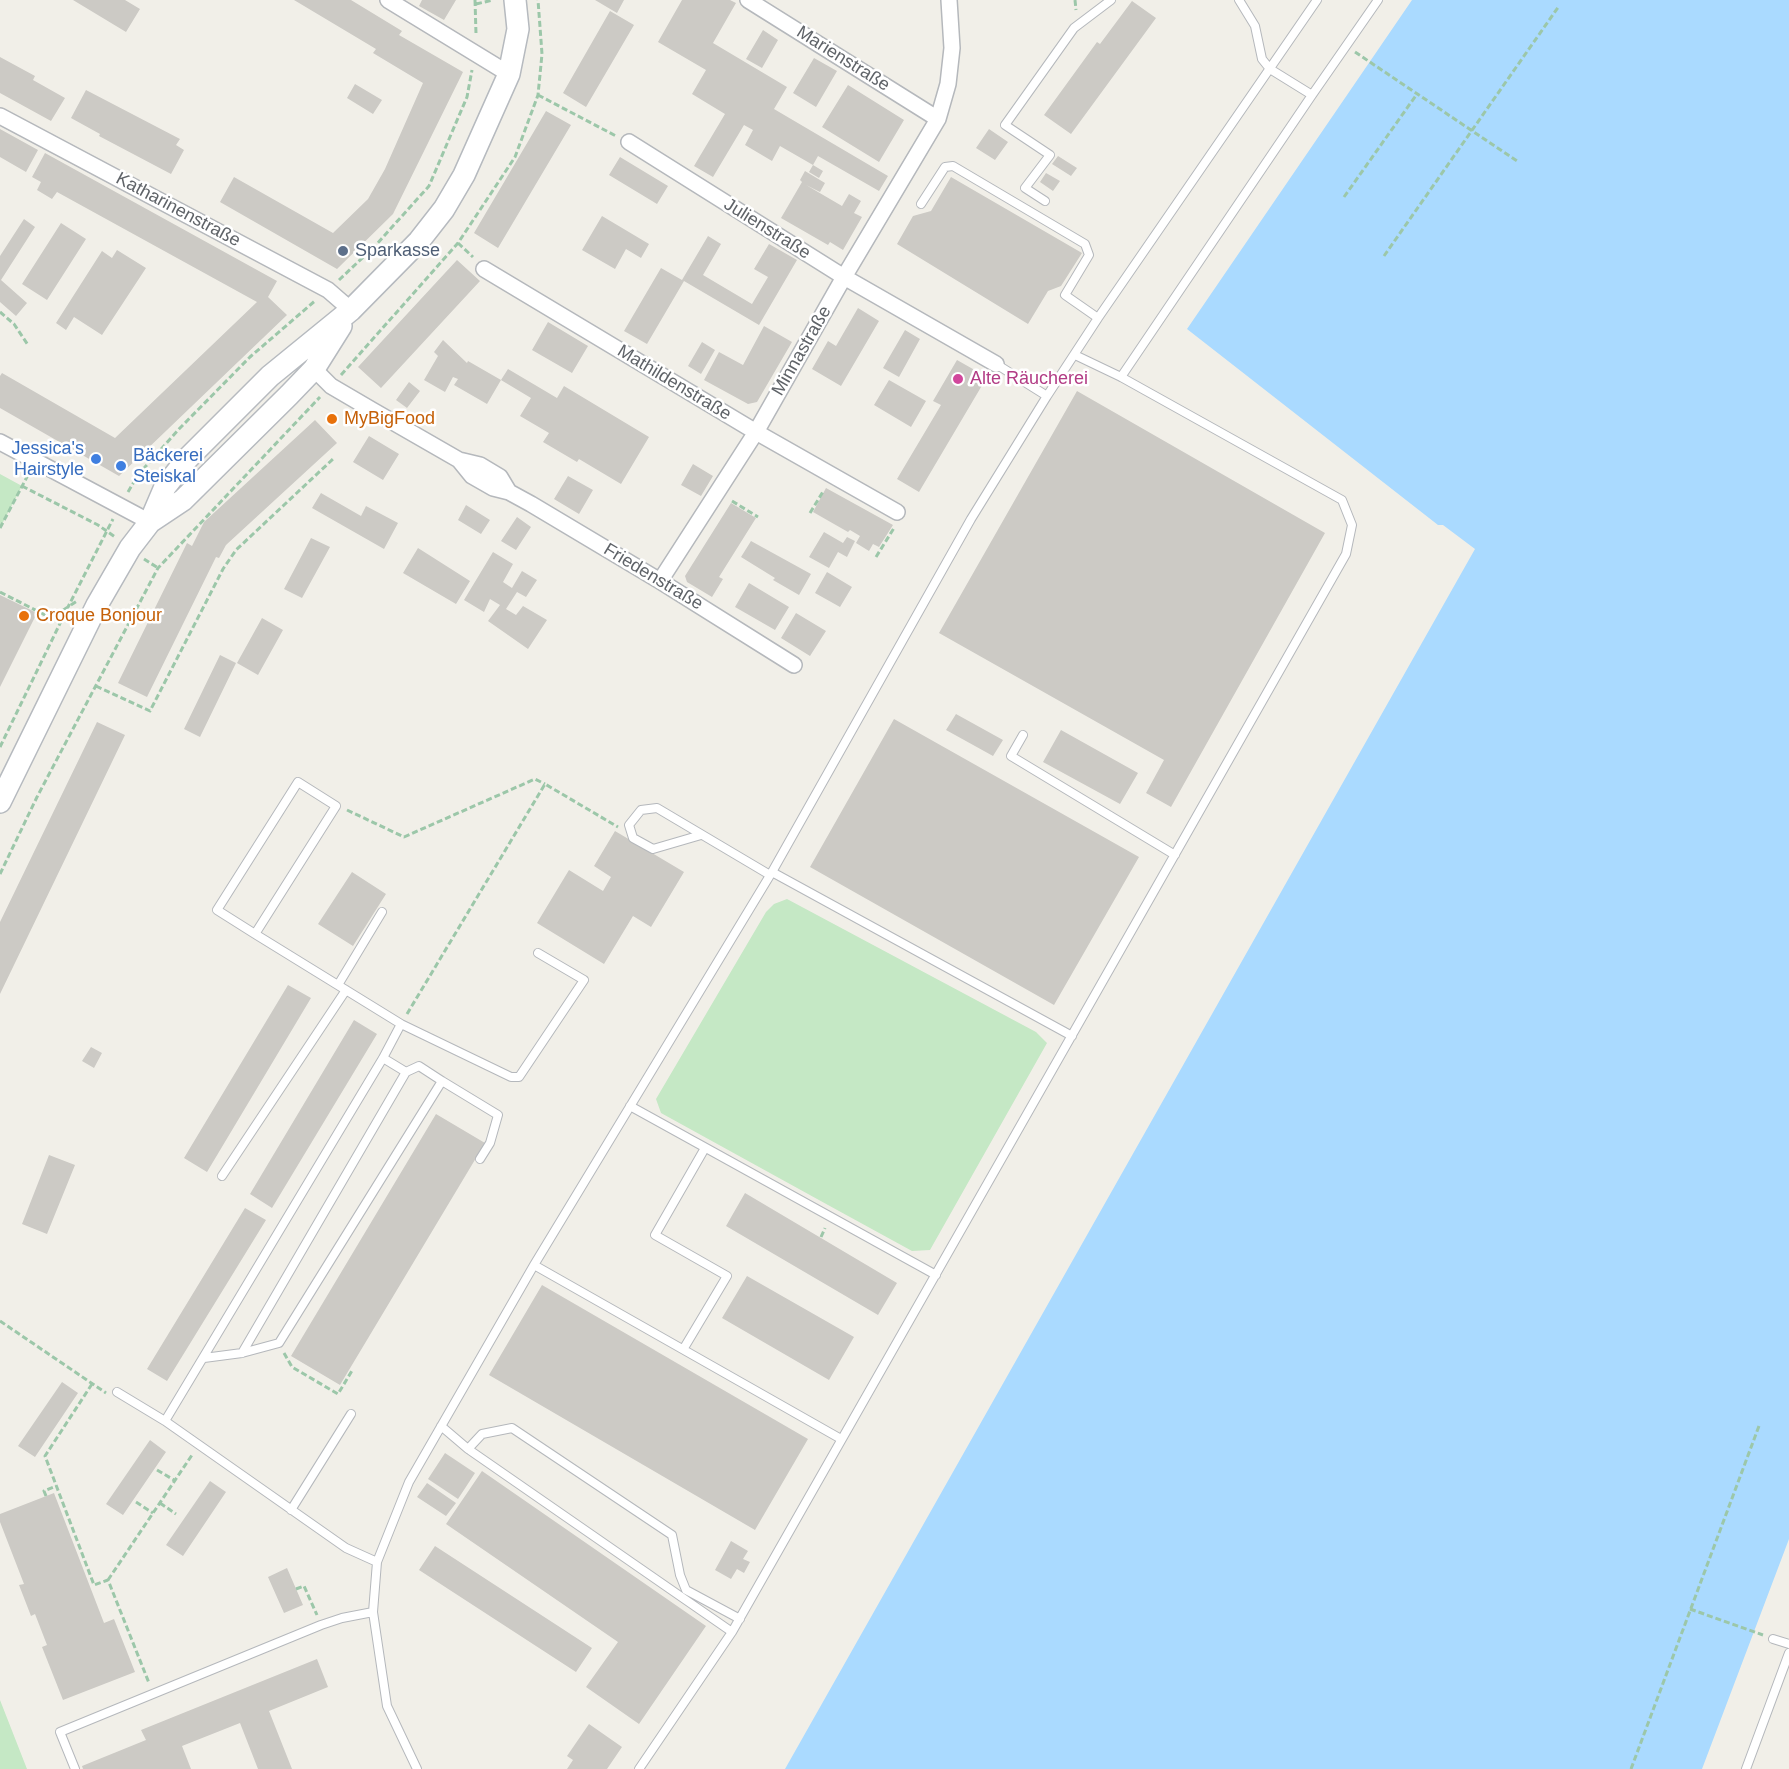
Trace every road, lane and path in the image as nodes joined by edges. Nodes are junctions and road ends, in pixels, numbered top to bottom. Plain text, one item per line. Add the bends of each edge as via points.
1 (388, 0) edge
2 (493, 0) edge
3 (505, 0) edge
4 (515, 0) edge
5 (538, 0) edge
6 (748, 0) edge
7 (949, 0) edge
8 (1111, 0) edge
9 (1239, 0) edge
10 (1317, 0) edge
11 (1375, 1) edge
12 (476, 4) dead end
13 (1559, 6) dead end
14 (1345, 47) junction
15 (1270, 69) junction
16 (509, 74) junction
17 (538, 94) junction
18 (1417, 94) junction
19 (1312, 95) junction
20 (0, 116) edge
21 (938, 119) junction
22 (1472, 129) junction
23 (629, 142) joint
24 (1517, 160) dead end
25 (1344, 197) dead end
26 (1045, 201) dead end
27 (921, 204) dead end
28 (458, 243) junction
29 (1384, 256) dead end
30 (484, 269) joint
31 (844, 277) junction
32 (351, 310) junction
33 (0, 312) edge
34 (1098, 318) junction
35 (28, 345) dead end
36 (1075, 355) junction
37 (996, 364) joint
38 (314, 369) junction
39 (1121, 377) junction
40 (331, 386) junction
41 (1047, 396) junction
42 (756, 432) junction
43 (0, 442) edge
44 (333, 459) dead end
45 (36, 460) junction
46 (833, 476) junction
47 (22, 486) junction
48 (717, 492) junction
49 (897, 512) joint
50 (810, 513) dead end
51 (758, 517) dead end
52 (150, 522) junction
53 (0, 528) edge
54 (130, 548) junction
55 (876, 557) dead end
56 (158, 568) junction
57 (660, 581) junction
58 (0, 592) edge
59 (51, 618) dead end
60 (794, 665) dead end
61 (96, 686) junction
62 (1023, 735) dead end
63 (545, 784) junction
64 (0, 802) edge
65 (336, 806) junction
66 (629, 825) junction
67 (701, 835) junction
68 (1175, 855) junction
69 (771, 873) junction
70 (0, 874) edge
71 (382, 912) dead end
72 (255, 934) junction
73 (537, 953) dead end
74 (338, 985) junction
75 (346, 990) junction
76 (401, 1024) junction
77 (1072, 1036) junction
78 (383, 1058) junction
79 (406, 1072) junction
80 (442, 1081) junction
81 (630, 1106) junction
82 (705, 1148) junction
83 (480, 1160) dead end
84 (222, 1176) dead end
85 (534, 1265) junction
86 (936, 1275) junction
87 (0, 1321) edge
88 (279, 1343) junction
89 (684, 1348) junction
90 (242, 1353) junction
91 (204, 1358) junction
92 (353, 1369) dead end
93 (92, 1384) junction
94 (117, 1392) joint
95 (351, 1414) dead end
96 (165, 1421) junction
97 (441, 1426) junction
98 (1759, 1426) dead end
99 (841, 1439) junction
100 (200, 1444) junction
101 (468, 1449) junction
102 (157, 1470) dead end
103 (174, 1480) junction
104 (56, 1486) junction
105 (46, 1496) dead end
106 (136, 1502) dead end
107 (160, 1503) junction
108 (291, 1509) junction
109 (153, 1513) junction
110 (177, 1514) dead end
111 (376, 1562) junction
112 (108, 1580) junction
113 (296, 1589) dead end
114 (1690, 1609) junction
115 (373, 1612) junction
116 (740, 1619) junction
117 (321, 1625) junction
118 (732, 1632) junction
119 (1773, 1639) joint
120 (1789, 1644) edge
121 (1789, 1653) edge
122 (153, 1694) junction
123 (75, 1769) edge
124 (417, 1769) edge
125 (639, 1769) edge
126 (1631, 1769) edge
127 (1746, 1769) edge

1 - 16 street
2 - 12 path
3 - 16 main road via 511,30
4 - 16 main road via 518,29
5 - 17 path via 542,54
6 - 21 street, Marienstraße
7 - 21 street, Minnastraße via 952,48 948,84
8 - 26 lane via 1074,28 1005,125 1050,155 1025,188
9 - 15 lane via 1255,26 1262,59
10 - 15 lane
11 - 14 lane
13 - 22 path
14 - 18 path
14 - 19 lane
15 - 19 lane
15 - 34 lane
16 - 32 main road via 464,175 444,209 419,241
17 - 23 path
17 - 28 path via 515,157
18 - 22 path
18 - 25 path
19 - 39 lane
20 - 32 street, Katharinenstraße via 328,290
21 - 31 street, Minnastraße
22 - 24 path
22 - 29 path
23 - 31 street, Julienstraße
27 - 34 lane via 945,167 953,166 1085,244 1089,255 1065,295
28 - 30 path
28 - 40 path
30 - 42 street, Mathildenstraße
31 - 37 street, Julienstraße
31 - 42 street, Minnastraße
32 - 38 main road
32 - 52 main road via 270,376 187,459 165,487
33 - 35 path
34 - 36 lane
36 - 39 lane
36 - 41 lane
37 - 41 lane
38 - 40 street, Friedenstraße
38 - 52 main road via 183,500
39 - 68 lane via 1342,500 1352,525 1346,554
40 - 56 path
40 - 57 street, Friedenstraße via 459,460 472,476 509,492
41 - 69 lane via 971,519
42 - 46 street, Mathildenstraße
42 - 48 street, Minnastraße
43 - 45 street
44 - 61 path via 236,550 150,711
45 - 47 path
45 - 52 street
46 - 49 street, Mathildenstraße
46 - 50 path
47 - 53 path
47 - 54 path via 98,525
48 - 51 path
48 - 57 street, Minnastraße
49 - 55 path via 896,526
52 - 54 main road
54 - 56 path
54 - 64 main road via 97,605
56 - 61 path
57 - 60 street, Friedenstraße
58 - 59 path
61 - 70 path
62 - 68 lane via 1011,756
63 - 65 path via 535,779 404,837
63 - 66 path via 617,828
63 - 76 path
65 - 72 lane
65 - 72 lane via 298,782 218,910
66 - 67 lane via 633,838 652,849
66 - 67 lane via 641,810 657,808
67 - 69 lane
68 - 77 lane
69 - 77 lane
69 - 81 lane
71 - 74 lane
72 - 74 lane
73 - 76 lane via 584,980 519,1077 511,1077
74 - 75 lane
75 - 76 lane
75 - 84 lane
76 - 78 lane
77 - 86 lane
78 - 79 lane
78 - 91 lane
79 - 80 lane via 418,1066
79 - 90 lane
80 - 83 lane via 498,1115
80 - 88 lane
81 - 82 lane
81 - 85 lane
82 - 86 lane
82 - 89 lane via 655,1235 726,1276
85 - 89 lane
85 - 97 lane
86 - 99 lane
87 - 93 path
88 - 90 lane
88 - 92 path via 292,1367 338,1394
89 - 99 lane
90 - 91 lane
91 - 96 lane
93 - 94 path via 105,1394
93 - 104 path via 45,1456
94 - 96 lane
95 - 108 lane
96 - 100 lane
97 - 101 lane
97 - 111 lane via 409,1482
98 - 114 path
99 - 116 lane
100 - 103 path
100 - 108 lane
101 - 116 lane via 482,1434 512,1428 672,1535 686,1590
101 - 118 lane
102 - 103 path
103 - 107 path
104 - 105 path via 44,1491
104 - 112 path via 93,1585
106 - 109 path
107 - 109 path
107 - 110 path
108 - 111 lane via 346,1548
109 - 112 path
111 - 115 lane
112 - 122 path
113 - 117 path via 304,1586
114 - 119 path
114 - 126 path
115 - 117 lane
115 - 124 lane via 387,1706
116 - 118 lane
117 - 122 lane
118 - 125 lane
119 - 120 lane
121 - 127 lane
122 - 123 lane via 60,1732

